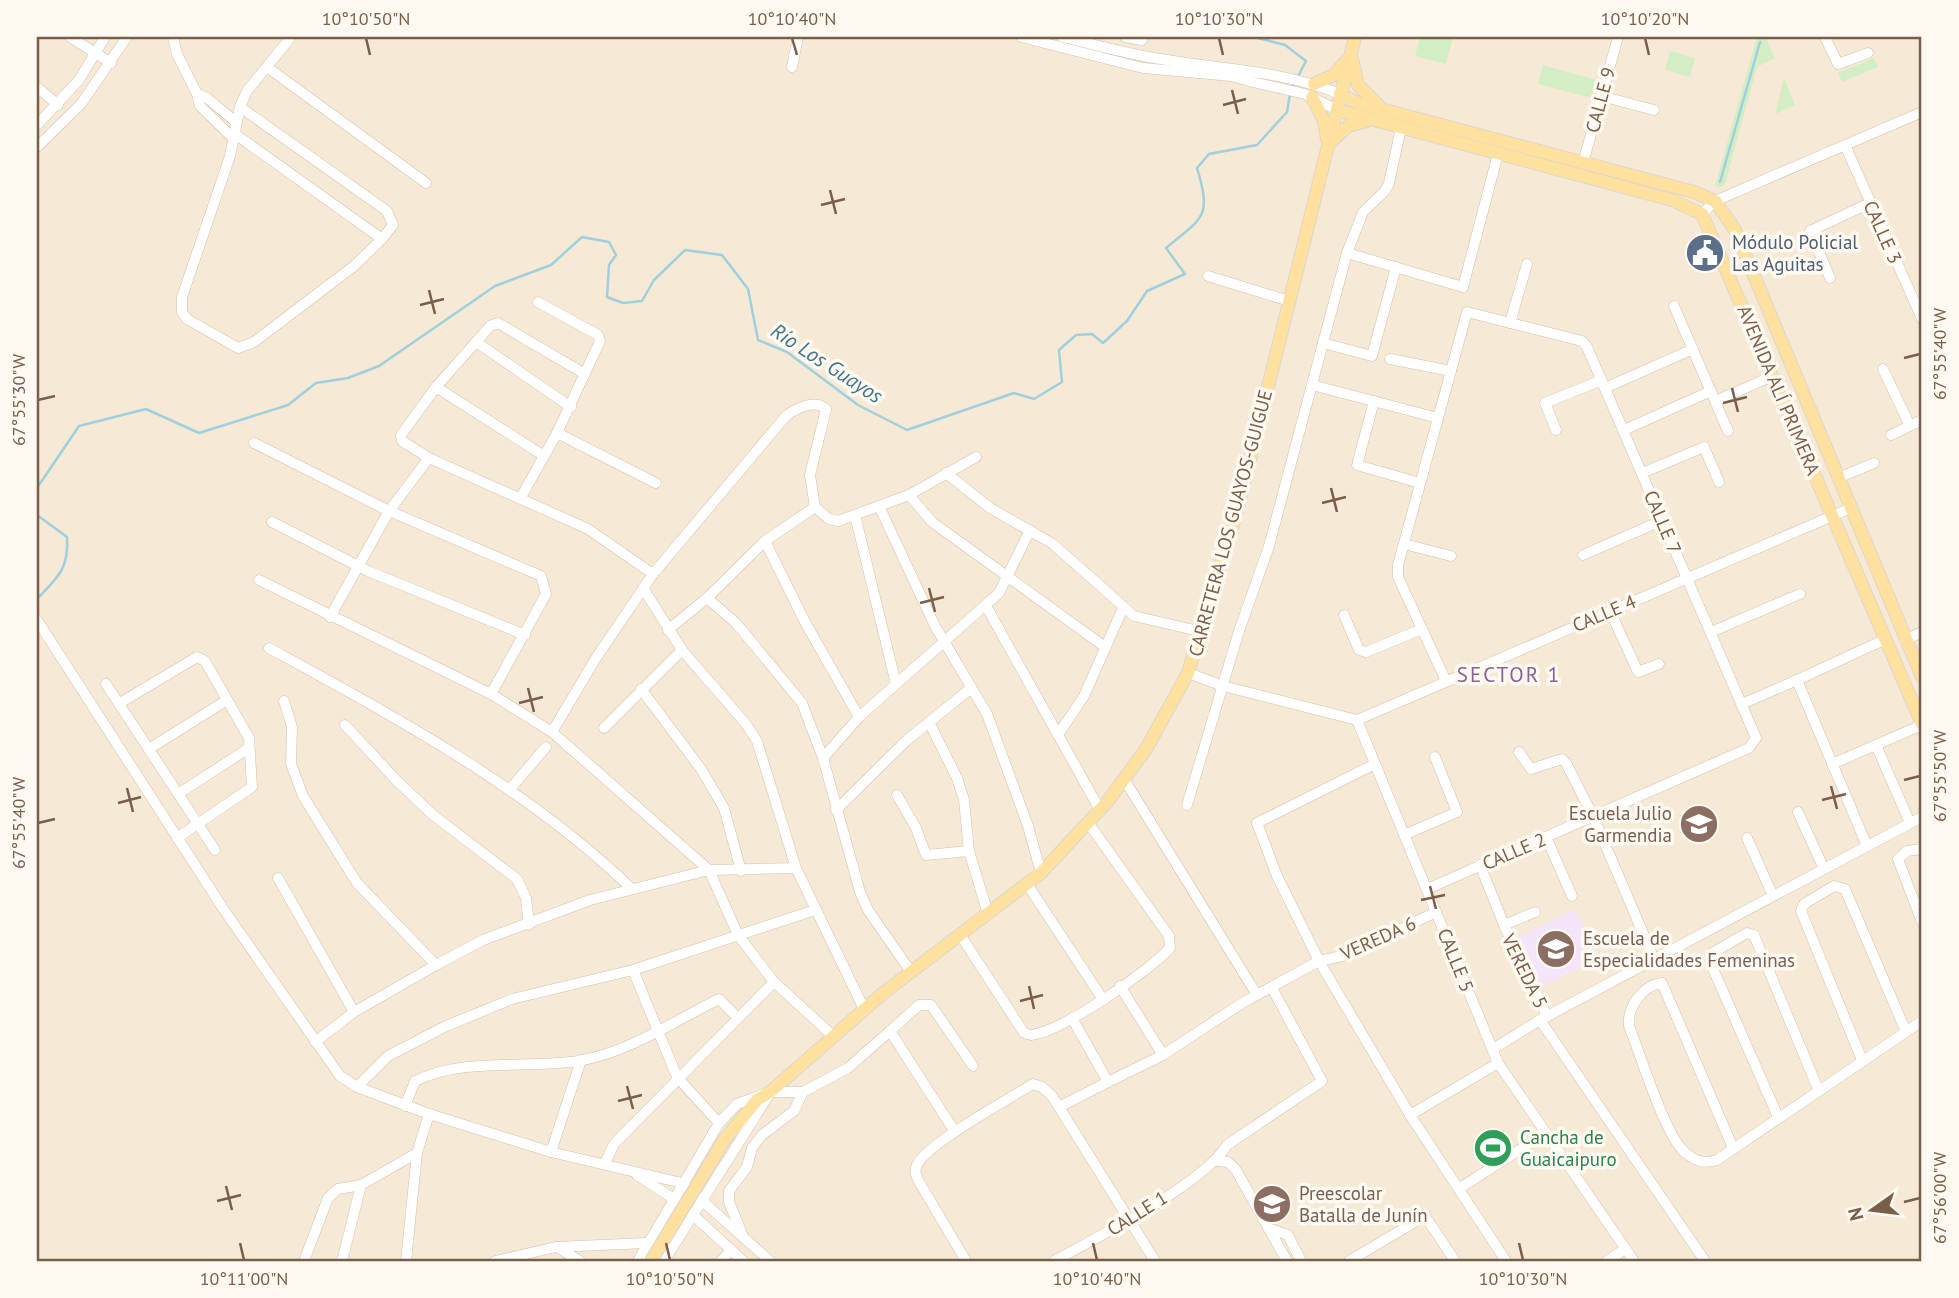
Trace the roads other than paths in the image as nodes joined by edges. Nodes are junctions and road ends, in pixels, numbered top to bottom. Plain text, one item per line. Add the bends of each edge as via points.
1 (70, 37) edge
2 (105, 37) edge
3 (127, 37) edge
4 (173, 37) edge
5 (291, 37) edge
6 (798, 37) edge
7 (1021, 37) edge
8 (1062, 37) edge
9 (1125, 37) edge
10 (1355, 37) edge
11 (1618, 37) edge
12 (1825, 37) edge
13 (1142, 40) dead end
14 (1351, 51) junction
15 (1868, 53) dead end
16 (96, 55) junction
17 (111, 64) junction
18 (267, 67) junction
19 (792, 68) dead end
20 (37, 87) edge
21 (1309, 89) junction
22 (197, 94) junction
23 (1340, 94) junction
24 (1601, 96) junction
25 (58, 105) junction
26 (240, 107) junction
27 (1337, 110) junction
28 (1654, 110) dead end
29 (1387, 111) junction
30 (1922, 112) edge
31 (236, 122) junction
32 (1376, 122) junction
33 (37, 125) edge
34 (1401, 128) junction
35 (234, 137) junction
36 (1845, 145) junction
37 (1328, 146) junction
38 (37, 147) edge
39 (1498, 154) junction
40 (1583, 163) junction
41 (426, 183) dead end
42 (1715, 201) junction
43 (1870, 203) junction
44 (1702, 214) junction
45 (382, 239) junction
46 (1347, 253) junction
47 (1527, 264) dead end
48 (1396, 267) junction
49 (1208, 276) dead end
50 (1829, 278) dead end
51 (1289, 301) junction
52 (538, 302) dead end
53 (1674, 306) dead end
54 (1922, 319) edge
55 (1510, 323) junction
56 (476, 342) junction
57 (1323, 343) junction
58 (1693, 349) junction
59 (1391, 359) dead end
60 (1884, 369) dead end
61 (1451, 372) junction
62 (586, 373) junction
63 (1773, 376) junction
64 (1604, 384) junction
65 (1312, 385) junction
66 (436, 387) junction
67 (1713, 396) junction
68 (1374, 401) junction
69 (571, 407) junction
70 (1438, 418) junction
71 (1922, 420) edge
72 (1910, 426) junction
73 (1556, 430) dead end
74 (1624, 430) junction
75 (1728, 431) dead end
76 (557, 433) junction
77 (1891, 435) dead end
78 (254, 443) dead end
79 (544, 456) junction
80 (976, 457) dead end
81 (429, 458) junction
82 (1874, 463) dead end
83 (1642, 472) junction
84 (946, 473) junction
85 (1838, 478) junction
86 (1719, 482) dead end
87 (656, 483) dead end
88 (1420, 483) junction
89 (909, 495) junction
90 (521, 497) junction
91 (879, 506) junction
92 (815, 508) junction
93 (1851, 508) junction
94 (389, 511) junction
95 (855, 515) junction
96 (1832, 515) junction
97 (1662, 520) junction
98 (272, 522) dead end
99 (1030, 530) junction
100 (765, 541) junction
101 (1404, 544) junction
102 (1583, 555) dead end
103 (1451, 556) dead end
104 (358, 566) junction
105 (653, 574) junction
106 (1008, 575) junction
107 (1688, 578) junction
108 (259, 580) dead end
109 (643, 588) junction
110 (1800, 594) dead end
111 (707, 598) junction
112 (986, 606) junction
113 (1123, 608) junction
114 (1610, 611) junction
115 (1344, 615) dead end
116 (330, 617) junction
117 (37, 620) edge
118 (1422, 629) junction
119 (668, 630) junction
120 (1203, 632) junction
121 (1711, 632) junction
122 (1922, 632) edge
123 (525, 635) junction
124 (1886, 639) junction
125 (1905, 640) junction
126 (946, 643) junction
127 (1105, 647) junction
128 (269, 648) dead end
129 (682, 650) junction
130 (1659, 664) dead end
131 (1188, 673) junction
132 (1922, 677) edge
133 (1797, 680) junction
134 (1446, 681) junction
135 (106, 684) dead end
136 (895, 684) junction
137 (1223, 686) junction
138 (641, 689) junction
139 (970, 689) junction
140 (491, 694) junction
141 (227, 700) junction
142 (284, 701) dead end
143 (120, 704) junction
144 (1742, 704) junction
145 (859, 716) junction
146 (1357, 720) junction
147 (929, 722) junction
148 (345, 725) dead end
149 (1922, 725) edge
150 (604, 728) dead end
151 (552, 732) junction
152 (1058, 735) junction
153 (1876, 745) junction
154 (546, 747) dead end
155 (249, 748) junction
156 (149, 749) junction
157 (1519, 752) dead end
158 (1435, 757) dead end
159 (823, 758) junction
160 (1375, 764) junction
161 (1832, 764) junction
162 (1124, 779) junction
163 (510, 789) junction
164 (178, 794) junction
165 (897, 795) dead end
166 (1187, 805) dead end
167 (836, 810) junction
168 (1100, 810) junction
169 (1798, 812) dead end
170 (1593, 816) junction
171 (1922, 817) edge
172 (1910, 823) junction
173 (1089, 824) junction
174 (198, 825) junction
175 (1404, 835) junction
176 (1546, 837) junction
177 (177, 838) junction
178 (1747, 838) dead end
179 (1867, 846) junction
180 (1922, 849) edge
181 (215, 850) dead end
182 (969, 851) junction
183 (1480, 865) junction
184 (796, 868) junction
185 (1824, 869) junction
186 (709, 870) junction
187 (741, 871) junction
188 (1041, 873) junction
189 (278, 878) dead end
190 (1027, 884) junction
191 (631, 888) junction
192 (1427, 889) junction
193 (1572, 896) dead end
194 (1773, 896) junction
195 (815, 910) junction
196 (1436, 912) junction
197 (1535, 912) dead end
198 (988, 914) junction
199 (1922, 922) edge
200 (529, 925) junction
201 (1504, 925) junction
202 (738, 935) junction
203 (961, 936) junction
204 (1654, 959) junction
205 (1319, 961) junction
206 (436, 965) junction
207 (633, 970) junction
208 (911, 972) junction
209 (774, 982) junction
210 (1120, 986) junction
211 (1272, 988) junction
212 (1256, 995) junction
213 (1102, 998) junction
214 (864, 1009) junction
215 (354, 1012) junction
216 (738, 1018) junction
217 (1072, 1018) junction
218 (1543, 1018) junction
219 (1922, 1021) edge
220 (890, 1031) junction
221 (1906, 1032) junction
222 (659, 1033) junction
223 (833, 1036) junction
224 (315, 1042) junction
225 (1493, 1049) junction
226 (1163, 1055) junction
227 (581, 1060) junction
228 (1863, 1060) junction
229 (1498, 1063) junction
230 (973, 1066) dead end
231 (677, 1077) junction
232 (1108, 1082) junction
233 (357, 1087) junction
234 (1818, 1089) junction
235 (803, 1092) junction
236 (770, 1093) junction
237 (405, 1106) junction
238 (1059, 1107) junction
239 (429, 1114) junction
240 (1410, 1115) junction
241 (1778, 1118) junction
242 (719, 1123) junction
243 (956, 1132) junction
244 (1546, 1133) junction
245 (1733, 1148) junction
246 (551, 1152) junction
247 (417, 1153) junction
248 (1217, 1161) junction
249 (605, 1163) junction
250 (624, 1168) junction
251 (682, 1183) junction
252 (362, 1185) junction
253 (1460, 1188) junction
254 (674, 1198) junction
255 (703, 1200) junction
256 (694, 1215) junction
257 (1129, 1219) junction
258 (1268, 1228) junction
259 (745, 1241) junction
260 (646, 1243) junction
261 (556, 1247) junction
262 (1625, 1249) junction
263 (731, 1250) junction
264 (304, 1261) edge
265 (342, 1261) edge
266 (406, 1261) edge
267 (495, 1261) edge
268 (580, 1261) edge
269 (638, 1261) edge
270 (651, 1261) edge
271 (664, 1261) edge
272 (721, 1261) edge
273 (743, 1261) edge
274 (770, 1261) edge
275 (965, 1261) edge
276 (1054, 1261) edge
277 (1155, 1261) edge
278 (1287, 1261) edge
279 (1301, 1261) edge
280 (1349, 1261) edge
281 (1455, 1261) edge
282 (1506, 1261) edge
283 (1607, 1261) edge
284 (1634, 1261) edge
285 (1705, 1261) edge

1 - 16 street
2 - 16 street
3 - 17 street
4 - 22 street
5 - 18 street
6 - 19 street
7 - 21 street via 1143,68
8 - 21 street via 1169,61 1260,71
9 - 13 street
10 - 14 main road, CARRETERA LOS GUAYOS-GUIGUE
11 - 24 street, CALLE 9 via 1603,73
12 - 15 street via 1838,64
14 - 21 main road via 1334,75
14 - 23 main road, CARRETERA LOS GUAYOS-GUIGUE
14 - 29 main road via 1358,85
16 - 17 street
16 - 25 street
17 - 38 street via 81,104
18 - 26 street
18 - 41 street
20 - 25 street
21 - 23 street
21 - 27 street
21 - 37 main road via 1324,121
22 - 31 street
22 - 35 street via 200,106
23 - 27 main road, CARRETERA LOS GUAYOS-GUIGUE
23 - 29 main road
24 - 28 street
24 - 40 street, CALLE 9
25 - 33 street
26 - 31 street
26 - 45 street via 387,211 393,225
27 - 32 main road
27 - 37 main road, CARRETERA LOS GUAYOS-GUIGUE
29 - 40 main road
30 - 36 street
31 - 35 street
32 - 34 main road
32 - 37 main road via 1348,126
34 - 39 main road
34 - 46 street via 1390,183 1363,212
35 - 45 street
35 - 45 street via 182,297 187,319 229,345 245,346 354,266
36 - 42 street
36 - 43 street, CALLE 3
37 - 51 main road, CARRETERA LOS GUAYOS-GUIGUE
39 - 44 main road via 1672,200
39 - 48 street via 1463,287
40 - 42 main road
42 - 44 street
42 - 85 main road, AVENIDA ALÍ PRIMERA via 1735,230
43 - 50 street via 1810,231
43 - 54 street, CALLE 3
44 - 63 main road, AVENIDA ALÍ PRIMERA
46 - 48 street
46 - 57 street
47 - 55 street
48 - 57 street via 1372,356
49 - 51 street
51 - 120 main road, CARRETERA LOS GUAYOS-GUIGUE
52 - 62 street via 600,338
53 - 58 street
55 - 61 street via 1467,312
55 - 64 street, CALLE 7 via 1582,341
56 - 62 street via 498,323
56 - 66 street
56 - 69 street
57 - 65 street
58 - 64 street
58 - 67 street
59 - 61 street
60 - 72 street
61 - 70 street
62 - 69 street
63 - 67 street
63 - 96 main road, AVENIDA ALÍ PRIMERA
64 - 73 street via 1545,403
64 - 74 street, CALLE 7
65 - 68 street
65 - 137 street via 1269,546
66 - 79 street
66 - 81 street via 401,435 405,446
67 - 74 street
67 - 75 street
68 - 70 street
68 - 88 street via 1357,465
69 - 76 street
70 - 88 street
71 - 72 street
72 - 77 street
74 - 83 street, CALLE 7
76 - 79 street
76 - 87 street
78 - 94 street
79 - 90 street
80 - 84 street
81 - 90 street
81 - 94 street
82 - 85 street
83 - 86 street via 1704,447
83 - 97 street, CALLE 7
84 - 89 street
84 - 99 street via 990,508
85 - 93 main road, AVENIDA ALÍ PRIMERA
88 - 101 street
89 - 91 street
89 - 106 street via 932,522
90 - 105 street via 588,529
91 - 95 street
91 - 126 street
92 - 95 street via 838,521
92 - 100 street
92 - 105 street via 810,475 825,409 817,404 786,416
93 - 96 street, CALLE 4
93 - 125 main road, AVENIDA ALÍ PRIMERA
94 - 104 street
94 - 123 street via 541,576 546,594
95 - 136 street
96 - 107 street, CALLE 4
96 - 124 main road, AVENIDA ALÍ PRIMERA
97 - 102 street
97 - 107 street, CALLE 7
98 - 104 street
99 - 106 street
99 - 113 street via 1053,544
100 - 111 street
100 - 145 street via 804,622
101 - 103 street
101 - 118 street via 1398,577
104 - 116 street
104 - 123 street
105 - 109 street
106 - 112 street
106 - 127 street
107 - 114 street, CALLE 4
107 - 121 street, CALLE 7
108 - 116 street
109 - 119 street
109 - 151 street
110 - 121 street
111 - 119 street
111 - 159 street via 749,637 802,703
112 - 126 street
112 - 152 street
113 - 120 street via 1134,617
113 - 127 street
114 - 130 street via 1638,672
114 - 134 street, CALLE 4
115 - 118 street via 1359,650 1366,652
116 - 140 street
117 - 177 street
118 - 134 street
119 - 129 street
120 - 131 main road, CARRETERA LOS GUAYOS-GUIGUE
121 - 144 street, CALLE 7
122 - 125 street
123 - 140 street
124 - 133 street
124 - 149 main road, AVENIDA ALÍ PRIMERA
125 - 132 main road, AVENIDA ALÍ PRIMERA
126 - 136 street
126 - 139 street
127 - 152 street via 1084,696
128 - 163 street
129 - 138 street
129 - 184 street via 757,741
131 - 137 street
131 - 162 main road, CARRETERA LOS GUAYOS-GUIGUE
133 - 144 street
133 - 161 street
134 - 146 street, CALLE 4
135 - 143 street
136 - 145 street
137 - 146 street
137 - 166 street
138 - 150 street
138 - 187 street via 724,808
139 - 147 street
139 - 188 street via 986,714
140 - 151 street
141 - 143 street via 205,661 197,657
141 - 155 street via 247,734
141 - 156 street
142 - 206 street via 292,727 291,764 303,796 357,883
143 - 156 street
144 - 170 street, CALLE 2 via 1756,738 1749,748
145 - 159 street
146 - 160 street, CALLE 5
147 - 167 street
147 - 182 street via 964,800
148 - 200 street via 433,815 517,879 526,898
149 - 153 street
151 - 186 street
152 - 168 street
153 - 161 street
153 - 172 street
154 - 163 street
155 - 164 street
155 - 174 street via 252,787
156 - 164 street
157 - 170 street via 1531,769 1562,759
158 - 175 street via 1457,812
159 - 167 street
160 - 175 street, CALLE 5
160 - 205 street via 1257,823
161 - 179 street
162 - 168 main road, CARRETERA LOS GUAYOS-GUIGUE
162 - 212 street
163 - 191 street
164 - 174 street
165 - 182 street via 926,855
167 - 208 street via 867,910
168 - 173 main road, CARRETERA LOS GUAYOS-GUIGUE
169 - 185 street
170 - 176 street, CALLE 2
170 - 204 street
171 - 172 street
172 - 179 street
173 - 188 main road, CARRETERA LOS GUAYOS-GUIGUE
173 - 210 street via 1169,936 1170,948 1158,961
174 - 177 street
174 - 181 street
175 - 192 street, CALLE 5
176 - 183 street, CALLE 2
176 - 193 street
177 - 224 street
178 - 194 street
179 - 185 street
180 - 199 street via 1907,850 1898,859
182 - 198 street
183 - 192 street, CALLE 2
183 - 201 street, VEREDA 5
184 - 187 street
184 - 195 street
185 - 194 street
186 - 187 street
186 - 191 street
186 - 202 street
188 - 190 main road, CARRETERA LOS GUAYOS-GUIGUE
189 - 215 street
190 - 198 main road, CARRETERA LOS GUAYOS-GUIGUE
190 - 213 street
191 - 200 street
192 - 196 street, CALLE 5
194 - 204 street
195 - 202 street
195 - 214 street
196 - 205 street, VEREDA 6 via 1346,955
196 - 225 street, CALLE 5
197 - 201 street, VEREDA 5
198 - 203 main road, CARRETERA LOS GUAYOS-GUIGUE
200 - 206 street via 482,940
201 - 218 street, VEREDA 5
202 - 207 street
202 - 209 street
203 - 208 main road, CARRETERA LOS GUAYOS-GUIGUE
203 - 217 street via 1024,1033 1037,1034
204 - 218 street
205 - 211 street, VEREDA 6
205 - 240 street
206 - 215 street
207 - 222 street
207 - 233 street via 512,999 446,1026 388,1056
208 - 214 main road, CARRETERA LOS GUAYOS-GUIGUE
209 - 216 street
209 - 223 street
210 - 213 street
210 - 226 street
211 - 212 street, VEREDA 6
211 - 248 street, CALLE 1 via 1322,1081 1227,1145
212 - 226 street, VEREDA 6
213 - 217 street
214 - 223 main road, CARRETERA LOS GUAYOS-GUIGUE
215 - 224 street
216 - 222 street via 719,999
216 - 231 street
217 - 232 street
218 - 225 street
218 - 285 street, VEREDA 5
219 - 221 street
220 - 230 street via 919,1005 932,1005
220 - 235 street via 848,1068
220 - 243 street
221 - 228 street
221 - 228 street via 1845,889 1834,886 1804,904 1801,911
222 - 227 street
222 - 231 street
223 - 236 main road, CARRETERA LOS GUAYOS-GUIGUE
224 - 233 street via 340,1076
225 - 229 street, CALLE 5
226 - 232 street, VEREDA 6
227 - 237 street via 437,1070 415,1081
227 - 246 street
228 - 234 street
229 - 240 street
229 - 244 street, CALLE 5
231 - 242 street
231 - 249 street via 614,1144
232 - 238 street, VEREDA 6
233 - 237 street
234 - 241 street
234 - 241 street via 1754,935 1747,933 1712,953 1710,962
235 - 236 street
235 - 259 street via 794,1111 752,1148 747,1167 729,1191
236 - 242 street via 737,1104
236 - 255 street
236 - 270 main road, CARRETERA LOS GUAYOS-GUIGUE, bridge via 757,1100 725,1139
237 - 239 street
238 - 243 street via 1042,1087 1032,1084
238 - 257 street
239 - 246 street
239 - 247 street
240 - 253 street
241 - 245 street
242 - 251 street
243 - 275 street via 918,1162 915,1171
244 - 253 street
244 - 262 street, CALLE 5
245 - 245 street via 1662,983 1657,983 1634,1002 1628,1017 1674,1139 1694,1160 1705,1164
246 - 249 street
247 - 252 street
247 - 266 street
248 - 257 street, CALLE 1
248 - 258 street via 1228,1162 1236,1170
249 - 250 street
250 - 251 street
250 - 254 street
251 - 254 street
251 - 255 street
252 - 264 street via 338,1189 328,1198
252 - 265 street
253 - 282 street
254 - 256 street
254 - 260 street
255 - 256 street
255 - 259 street
256 - 263 street
256 - 271 street
257 - 276 street, CALLE 1
257 - 277 street
258 - 278 street
258 - 279 street via 1288,1235
259 - 274 street
260 - 261 street
260 - 269 street
261 - 267 street
261 - 268 street
262 - 283 street
262 - 284 street, CALLE 5
263 - 272 street
263 - 273 street
280 - 281 street via 1425,1216

